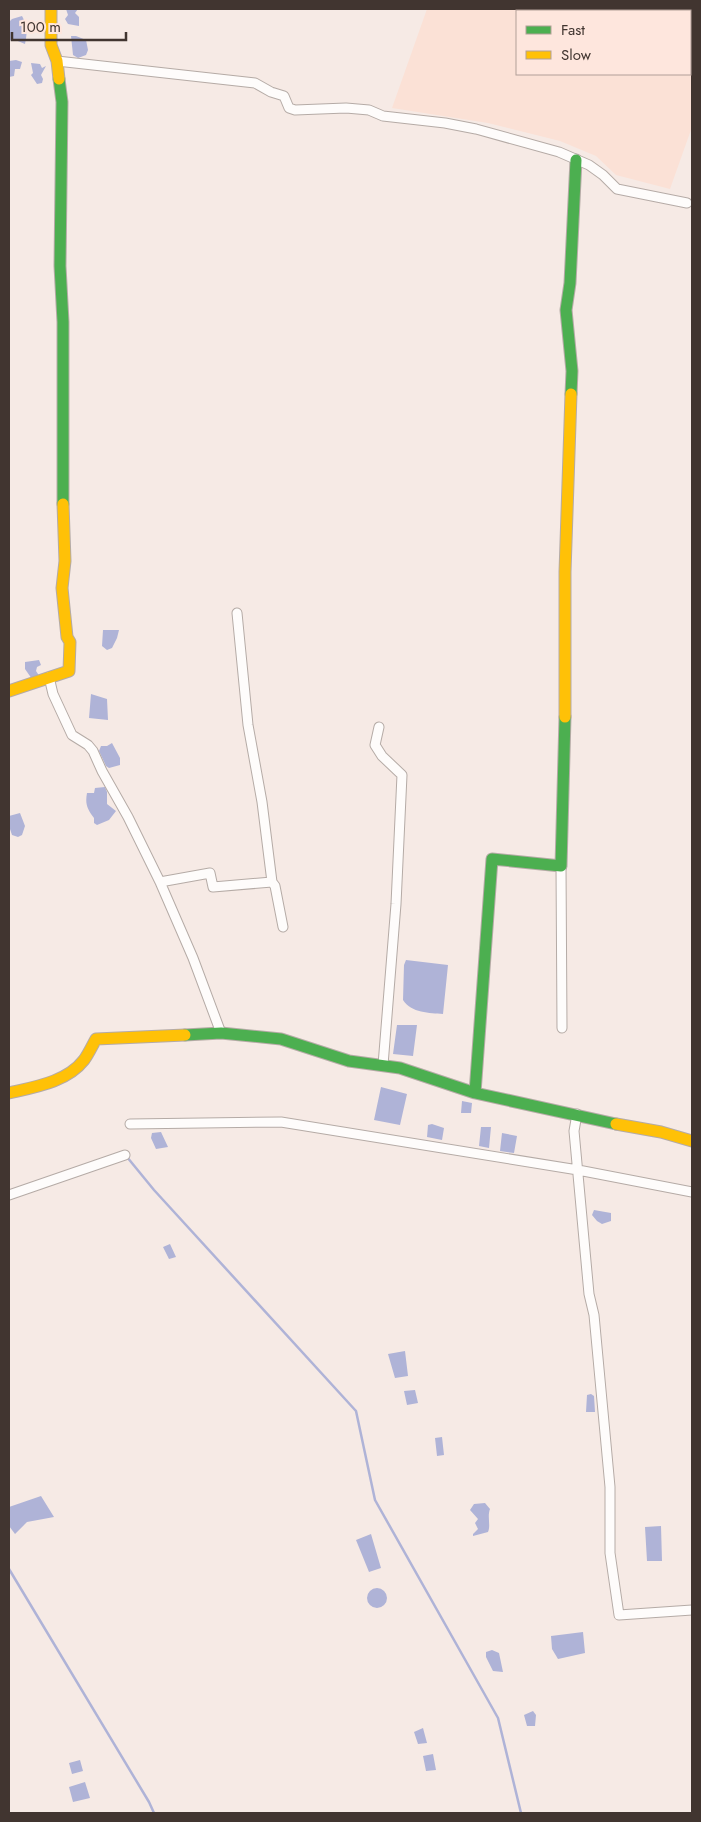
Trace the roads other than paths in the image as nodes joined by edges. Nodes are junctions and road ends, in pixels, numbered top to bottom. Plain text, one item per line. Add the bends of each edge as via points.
1 (51, 9) edge
2 (57, 61) junction
3 (576, 160) junction
4 (687, 203) dead end
5 (237, 614) dead end
6 (49, 677) junction
7 (9, 691) edge
8 (379, 727) dead end
9 (561, 866) junction
10 (160, 882) junction
11 (272, 882) junction
12 (283, 927) dead end
13 (562, 1028) dead end
14 (221, 1033) junction
15 (383, 1065) junction
16 (9, 1092) edge
17 (475, 1093) junction
18 (577, 1114) junction
19 (130, 1124) dead end
20 (692, 1142) edge
21 (125, 1155) dead end
22 (578, 1170) junction
23 (692, 1192) edge
24 (9, 1195) edge
25 (692, 1610) edge

1 - 2 street via 51,45
2 - 3 street via 255,83 284,96 289,108 295,110 370,110 383,116 476,129 559,152
2 - 6 street via 62,102 60,266 65,561 62,588 70,642 70,671
3 - 4 street via 603,174 617,190
3 - 9 street via 566,310 572,371
5 - 11 street via 248,725
6 - 7 street
6 - 10 street via 72,736 93,751
8 - 15 street via 375,745 402,775
9 - 13 street
9 - 17 street via 492,859
10 - 11 street via 210,873 213,887
10 - 14 street
11 - 12 street
14 - 15 street via 281,1039 348,1061
14 - 16 street via 96,1038 84,1061 70,1072 46,1085
15 - 17 street
17 - 18 street
18 - 20 street
18 - 22 street via 574,1131
19 - 22 street via 281,1122
21 - 24 street
22 - 23 street
22 - 25 street via 610,1487 610,1553 619,1615

